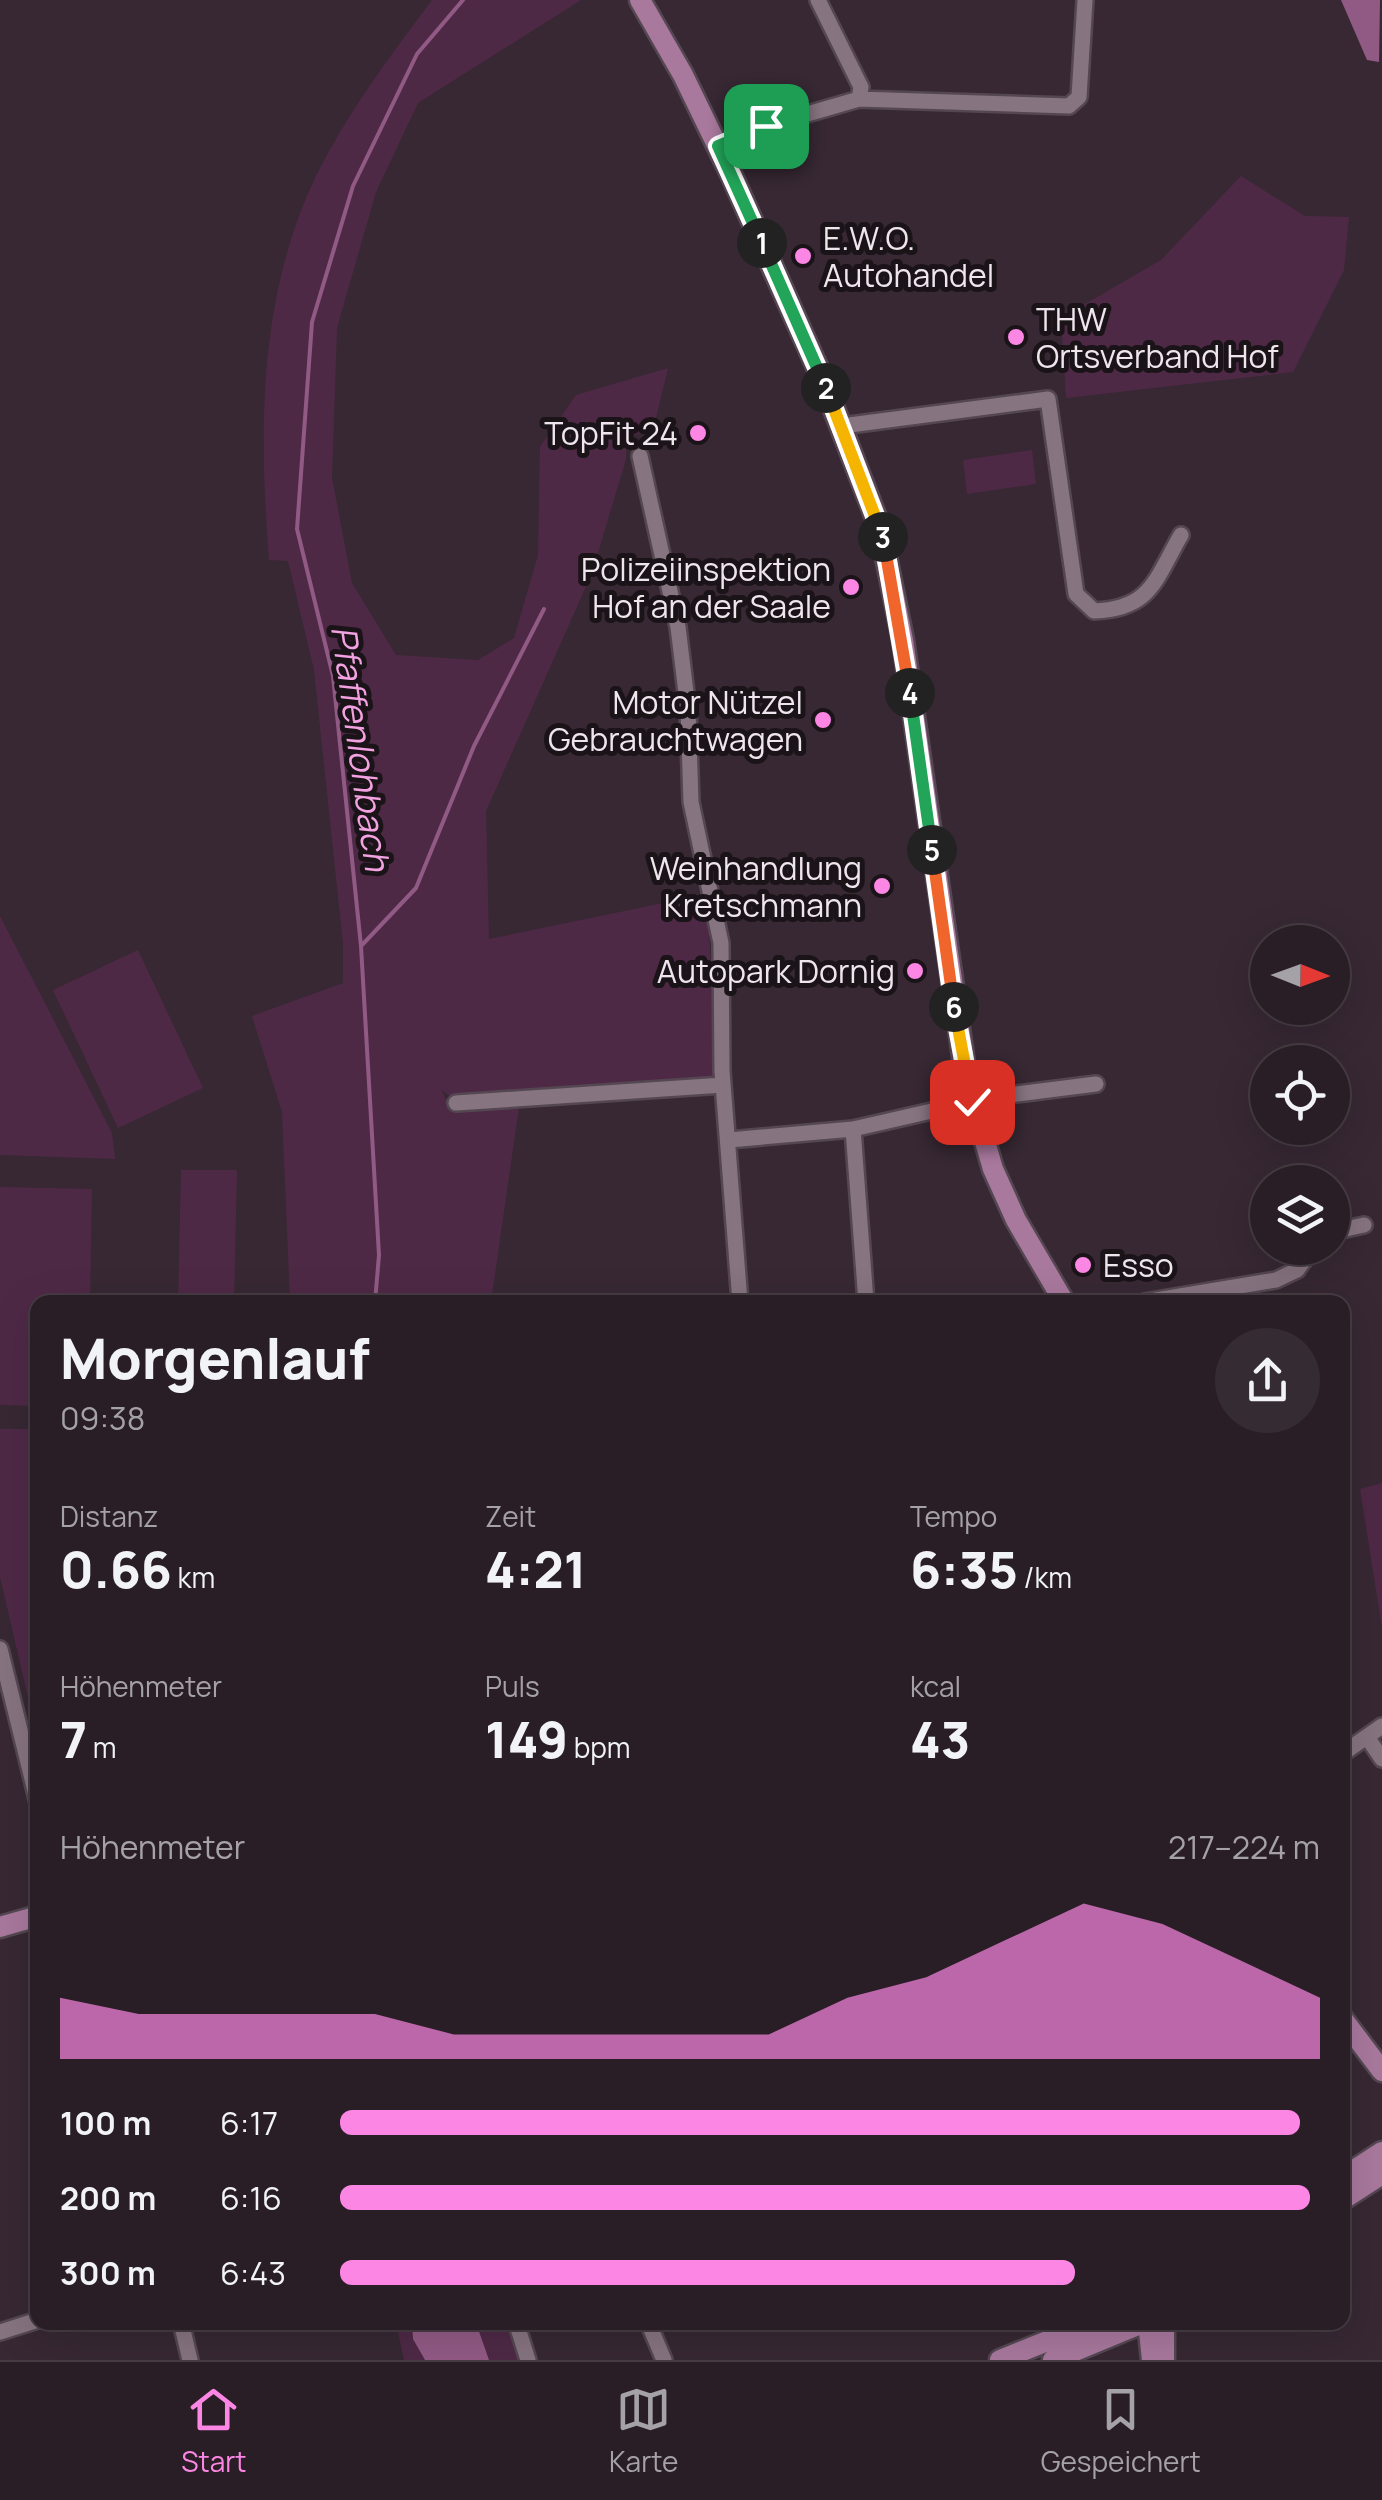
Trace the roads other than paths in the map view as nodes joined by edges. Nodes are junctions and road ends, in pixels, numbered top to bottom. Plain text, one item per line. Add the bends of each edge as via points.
1 (640, 0) edge
2 (818, 0) edge
3 (1085, 0) edge
4 (859, 98) junction
5 (718, 146) junction
6 (842, 426) junction
7 (640, 456) dead end
8 (1181, 536) dead end
9 (1096, 1084) dead end
10 (724, 1085) junction
11 (972, 1102) junction
12 (456, 1103) dead end
13 (853, 1130) junction
14 (729, 1140) junction
15 (1364, 1224) dead end
16 (1350, 1228) edge
17 (1301, 1265) edge
18 (740, 1295) edge
19 (865, 1295) edge
20 (1060, 1295) edge
21 (1186, 1295) edge
22 (0, 1650) edge
23 (1382, 1726) edge
24 (18, 1732) junction
25 (1367, 1737) junction
26 (0, 1738) edge
27 (1350, 1749) edge
28 (1382, 1759) edge
29 (30, 1775) edge
30 (30, 1918) edge
31 (0, 1927) edge
32 (1350, 2029) edge
33 (1350, 2030) edge
34 (1382, 2070) edge
35 (1382, 2082) edge
36 (1382, 2152) edge
37 (1350, 2173) edge
38 (1382, 2174) edge
39 (1350, 2195) edge
40 (30, 2323) edge
41 (183, 2330) edge
42 (519, 2330) edge
43 (651, 2330) edge
44 (1075, 2330) edge
45 (1127, 2330) edge
46 (1147, 2330) edge
47 (1164, 2330) edge
48 (0, 2332) edge
49 (190, 2360) edge
50 (528, 2360) edge
51 (664, 2360) edge
52 (1000, 2360) edge
53 (1054, 2360) edge
54 (1152, 2360) edge
55 (1164, 2360) edge

1 - 5 main road
2 - 4 street via 862,86
3 - 4 street via 1079,97 1069,106
4 - 5 street
5 - 6 main road
6 - 8 street via 1048,400 1076,594 1094,611 1130,608 1142,598
6 - 11 main road via 896,590
7 - 10 street via 678,627 691,802 720,944
9 - 11 street
10 - 12 street
10 - 14 street
11 - 13 street
11 - 20 main road via 1016,1220
13 - 14 street
13 - 19 street
14 - 18 street
15 - 16 street
17 - 21 street via 1276,1280
22 - 24 street
23 - 25 street
24 - 26 street
24 - 29 street
25 - 27 street
25 - 28 street
30 - 31 main road
32 - 34 main road
33 - 35 main road
36 - 37 main road
38 - 39 main road
40 - 48 street
41 - 49 street
42 - 50 street
43 - 51 street
44 - 52 main road
45 - 53 main road
46 - 54 main road
47 - 55 main road

